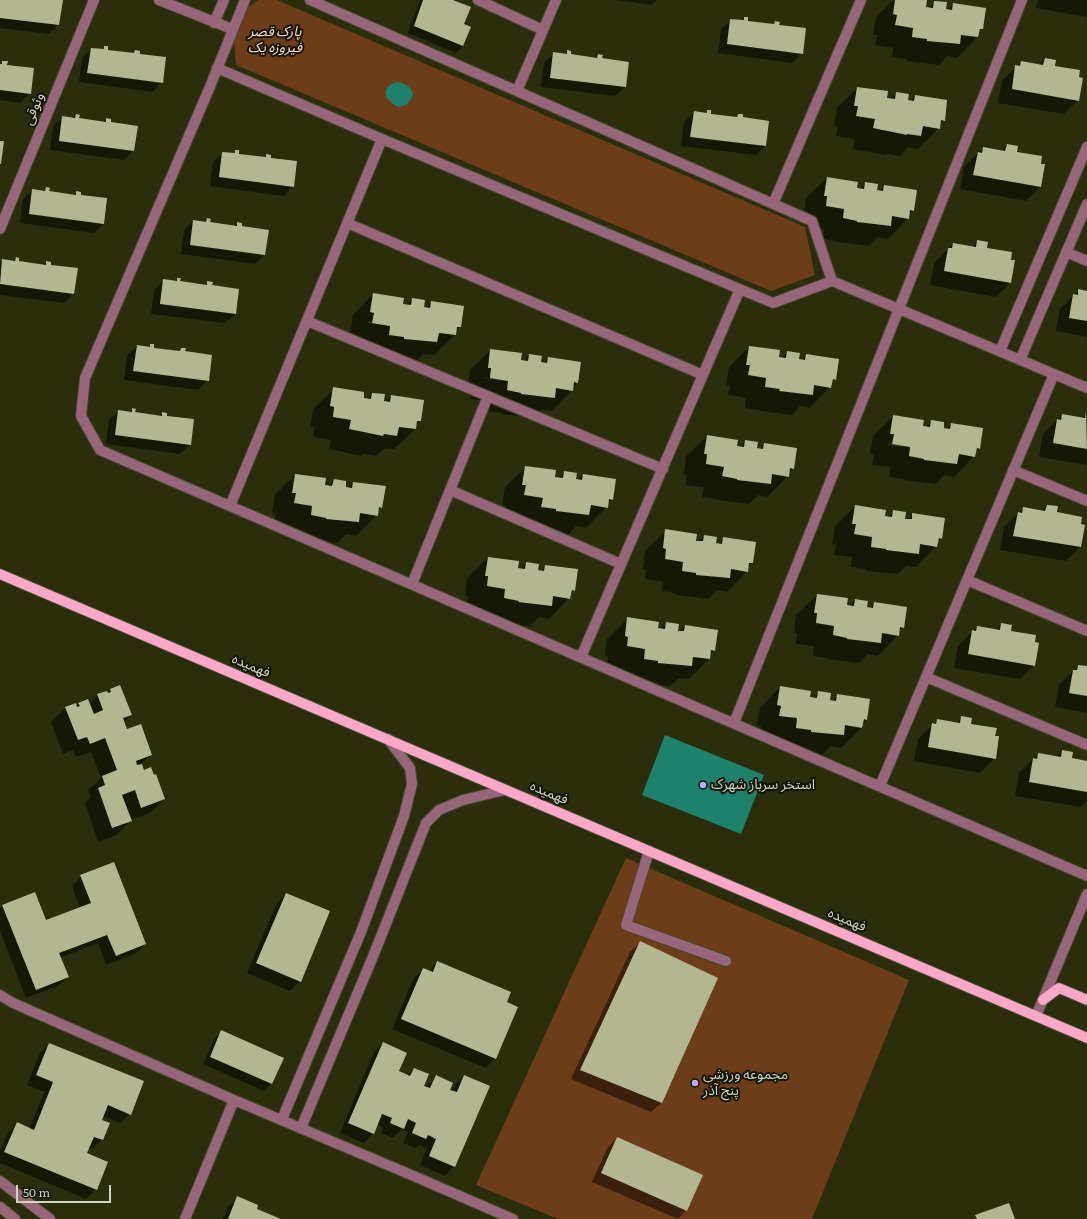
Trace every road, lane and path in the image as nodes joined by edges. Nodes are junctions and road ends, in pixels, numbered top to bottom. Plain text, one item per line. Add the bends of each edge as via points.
1 (94, 0) edge
2 (159, 0) edge
3 (224, 0) edge
4 (245, 0) edge
5 (310, 0) edge
6 (478, 0) edge
7 (556, 0) edge
8 (861, 0) edge
9 (1022, 0) edge
10 (214, 23) junction
11 (232, 29) junction
12 (543, 30) junction
13 (217, 68) junction
14 (517, 91) junction
15 (382, 139) junction
16 (1087, 147) edge
17 (773, 204) junction
18 (1087, 204) edge
19 (347, 223) junction
20 (0, 229) edge
21 (1066, 252) junction
22 (1087, 261) edge
23 (832, 281) junction
24 (740, 289) junction
25 (899, 309) junction
26 (307, 321) junction
27 (1000, 351) junction
28 (1020, 360) junction
29 (1054, 374) junction
30 (703, 375) junction
31 (1087, 388) edge
32 (488, 396) junction
33 (663, 469) junction
34 (1013, 470) junction
35 (450, 490) junction
36 (1087, 501) edge
37 (230, 506) junction
38 (621, 564) junction
39 (0, 574) edge
40 (967, 580) junction
41 (412, 584) junction
42 (1087, 631) edge
43 (581, 657) junction
44 (926, 677) junction
45 (734, 723) junction
46 (388, 739) junction
47 (1087, 745) edge
48 (880, 786) junction
49 (505, 790) junction
50 (650, 851) junction
51 (1087, 876) edge
52 (1087, 894) edge
53 (726, 961) dead end
54 (0, 995) edge
55 (1043, 1000) junction
56 (1087, 1000) edge
57 (1036, 1016) junction
58 (1087, 1038) edge
59 (234, 1100) junction
60 (282, 1120) junction
61 (301, 1128) junction
62 (0, 1181) edge
63 (0, 1207) edge
64 (16, 1219) edge
65 (50, 1219) edge
66 (186, 1219) edge
67 (513, 1219) edge

1 - 20 street, وثوقی
2 - 10 street
3 - 10 street
4 - 11 street
5 - 14 street
6 - 12 street
7 - 12 street
8 - 17 street
9 - 25 street
10 - 11 street
11 - 13 street
12 - 14 street
13 - 15 street
13 - 37 street via 85,378 81,416 100,450
14 - 17 street
15 - 19 street
15 - 24 street
16 - 27 street
17 - 23 street via 812,221
18 - 21 street
19 - 26 street
19 - 30 street
21 - 22 street
21 - 28 street
23 - 24 street via 773,303
23 - 25 street
24 - 30 street
25 - 27 street
25 - 45 street
26 - 32 street
26 - 37 street
27 - 28 street
28 - 29 street
29 - 31 street
29 - 34 street
30 - 33 street
32 - 33 street
32 - 35 street
33 - 38 street
34 - 36 street
34 - 40 street
35 - 38 street
35 - 41 street
37 - 41 street
38 - 43 street
39 - 46 main road, فهمیده
40 - 42 street
40 - 44 street
41 - 43 street
43 - 45 street
44 - 47 street
44 - 48 street
45 - 48 street
46 - 49 main road, فهمیده
46 - 60 street via 410,768 412,784 404,816 361,932
48 - 51 street
49 - 50 main road, فهمیده
49 - 61 street via 463,800 439,810 426,823
50 - 53 street via 626,925
50 - 57 main road, فهمیده
52 - 55 street
54 - 59 street
55 - 56 main road via 1059,988
55 - 57 street
57 - 58 main road, فهمیده
59 - 60 street
59 - 66 street
60 - 61 street
61 - 67 street
62 - 65 street
63 - 64 street

